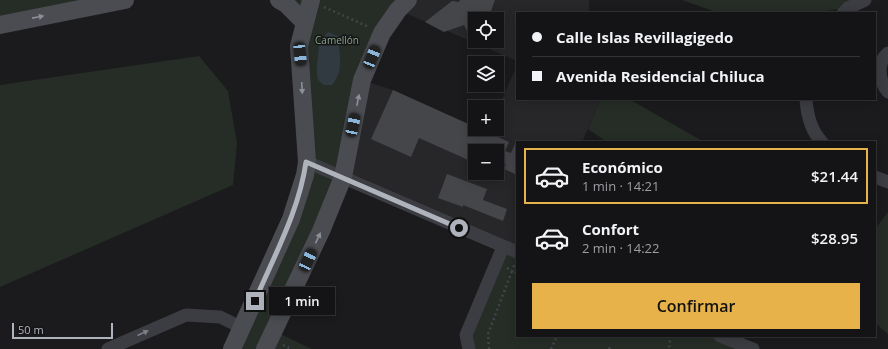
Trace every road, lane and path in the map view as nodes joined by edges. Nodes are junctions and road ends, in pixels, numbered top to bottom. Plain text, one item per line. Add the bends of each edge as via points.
1 (125, 0) edge
2 (279, 0) edge
3 (311, 0) edge
4 (865, 0) edge
5 (403, 3) edge
6 (844, 12) edge
7 (304, 22) junction
8 (0, 25) edge
9 (382, 33) junction
10 (888, 53) edge
11 (888, 92) edge
12 (806, 100) edge
13 (821, 141) edge
14 (306, 162) junction
15 (343, 177) junction
16 (876, 177) edge
17 (888, 182) edge
18 (503, 247) junction
19 (516, 252) edge
20 (516, 273) edge
21 (243, 328) junction
22 (557, 337) edge
23 (669, 337) edge
24 (723, 337) edge
25 (611, 345) dead end
26 (108, 349) edge
27 (232, 349) edge
28 (265, 349) edge
29 (469, 349) edge
30 (489, 349) edge
31 (551, 349) edge
32 (609, 349) edge
33 (669, 349) edge
34 (753, 349) edge

8 -> 1 street
2 - 7 street
3 - 7 street
3 - 9 path
4 - 6 street
5 - 9 street
7 -> 14 street via 299,46
15 -> 9 street via 362,80
10 - 11 street via 881,64 880,73
12 - 13 street via 807,114
14 - 15 street
14 - 21 street via 305,175 291,219
15 - 18 street
28 -> 15 street via 321,231
16 - 17 street
18 - 19 street
18 - 29 street via 466,335
20 - 30 path via 512,271 496,309 488,334
26 -> 21 street via 186,315 220,317
21 - 27 street
22 - 31 path
23 - 33 path
24 - 34 street
25 - 32 path

